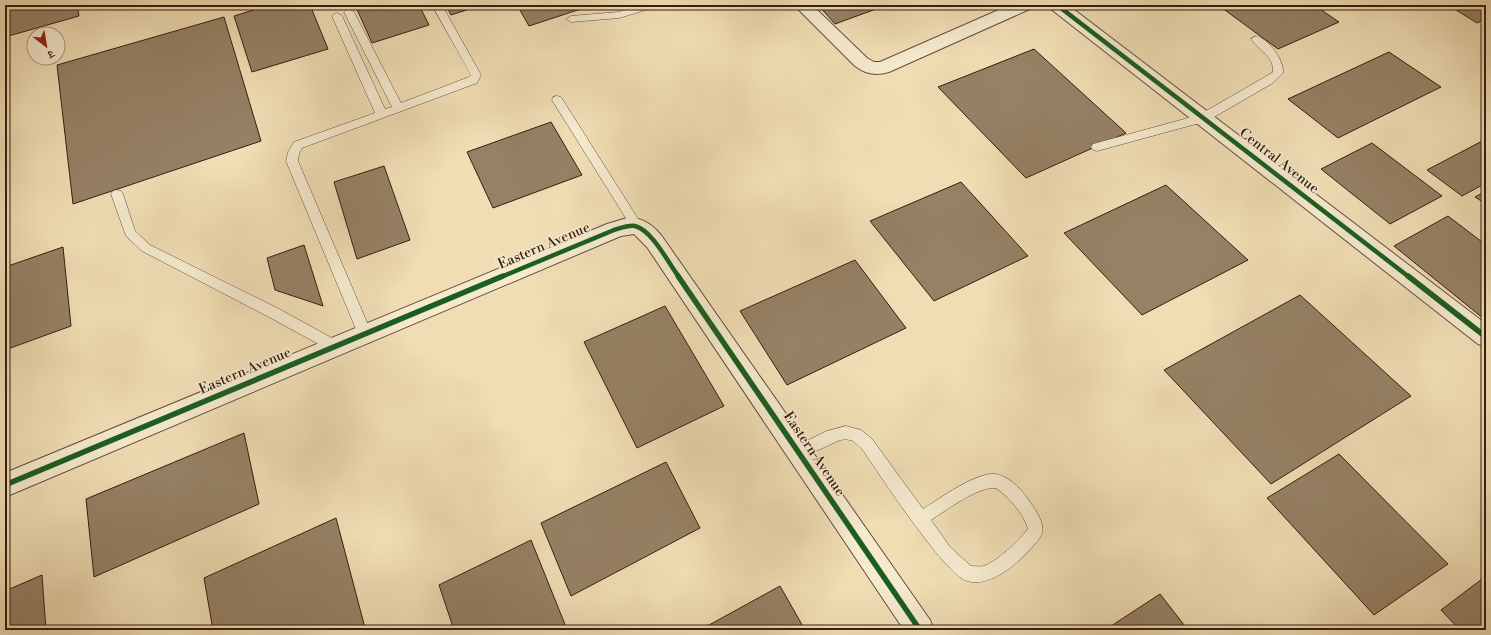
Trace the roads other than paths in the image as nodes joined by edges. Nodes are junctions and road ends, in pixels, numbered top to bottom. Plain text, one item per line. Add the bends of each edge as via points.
1 (437, 5) edge
2 (653, 5) edge
3 (802, 5) edge
4 (1024, 5) edge
5 (1057, 5) edge
6 (349, 12) dead end
7 (337, 16) dead end
8 (571, 19) dead end
9 (1256, 39) dead end
10 (556, 100) dead end
11 (398, 108) junction
12 (381, 113) junction
13 (1203, 118) junction
14 (1097, 147) dead end
15 (117, 194) dead end
16 (636, 225) junction
17 (365, 334) junction
18 (1486, 337) edge
19 (336, 347) junction
20 (799, 452) junction
21 (5, 484) edge
22 (920, 519) junction
23 (920, 630) edge

1 - 11 lane via 476,75 465,84
2 - 8 lane via 619,15
3 - 4 street via 860,62 875,69 883,68
5 - 13 street, Central Avenue
6 - 11 lane
7 - 12 lane
9 - 13 lane via 1276,59 1278,73
10 - 16 lane
11 - 12 lane
12 - 17 lane via 298,145 292,157
13 - 14 lane
13 - 18 street, Central Avenue
15 - 19 lane via 130,233 146,248
16 - 17 street, Eastern Avenue via 614,230
16 - 20 street, Eastern Avenue via 646,231 654,241
17 - 19 street, Eastern Avenue
19 - 21 street, Eastern Avenue
20 - 22 lane via 838,434 853,433 867,444
20 - 23 street, Eastern Avenue
22 - 22 lane via 945,552 967,573 984,574 1030,541 1036,531 1034,522 1023,505 1007,487 995,481 974,487

